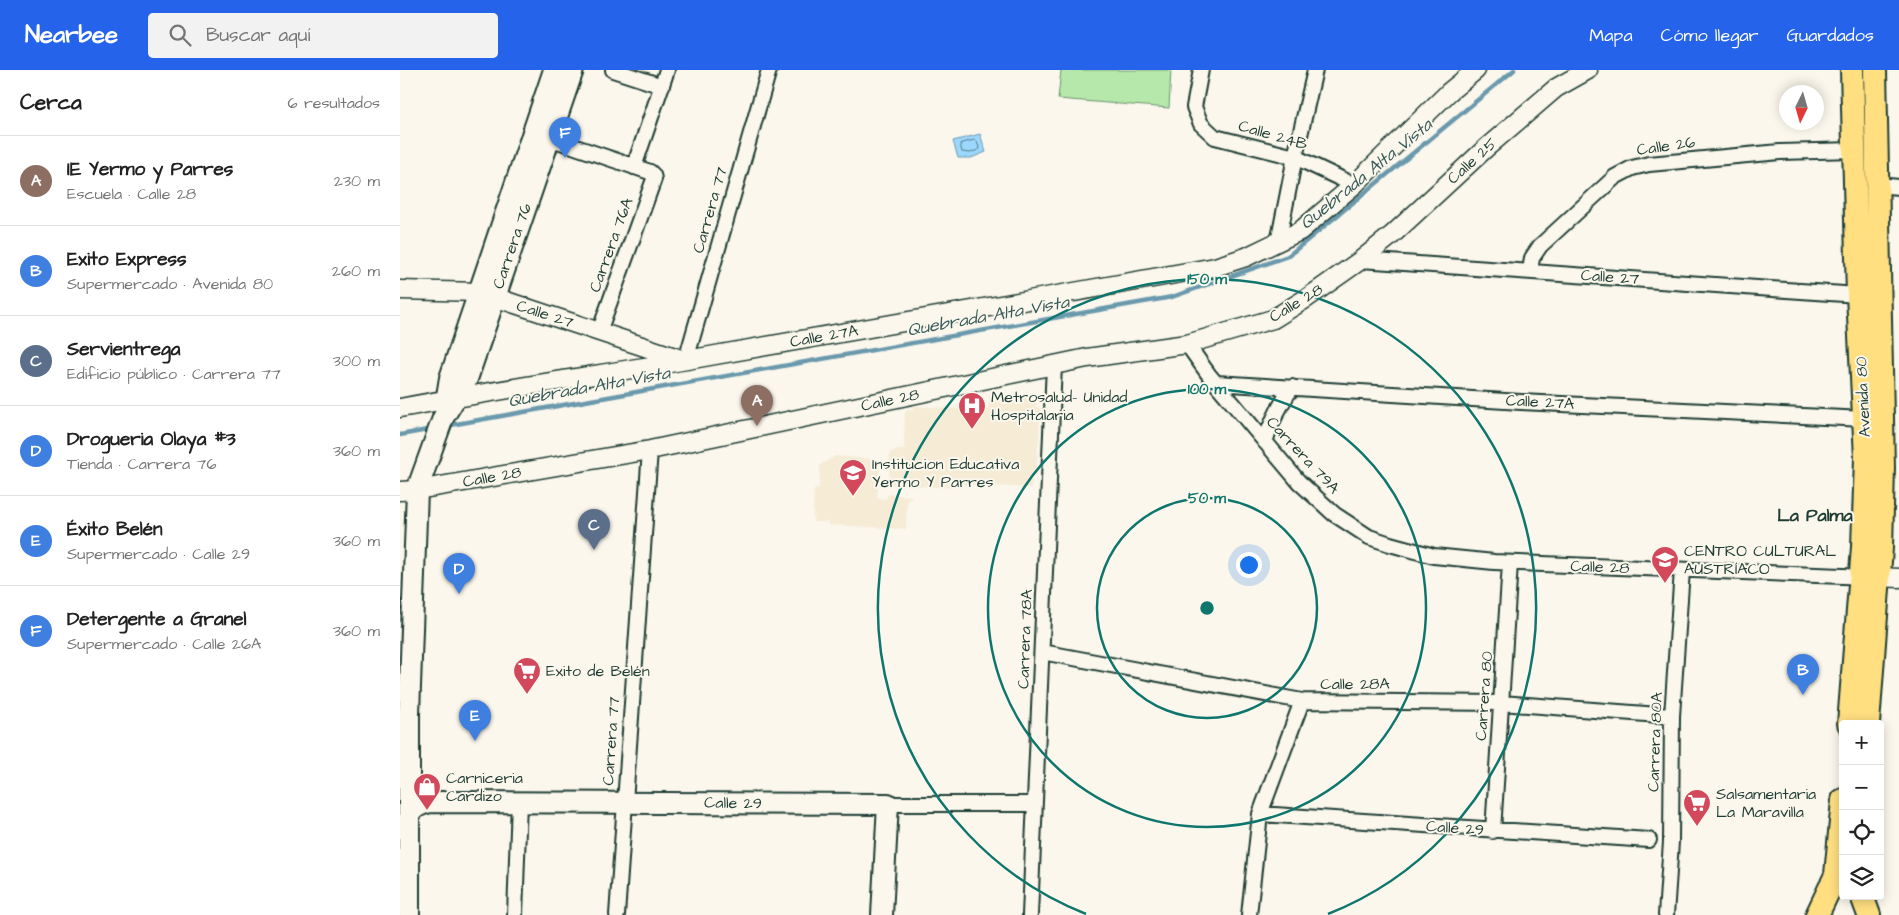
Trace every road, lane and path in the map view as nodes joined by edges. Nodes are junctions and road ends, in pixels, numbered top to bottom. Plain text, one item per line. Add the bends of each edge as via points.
1 (554, 70) edge
2 (573, 70) edge
3 (613, 70) edge
4 (667, 70) edge
5 (769, 70) edge
6 (1201, 70) edge
7 (1314, 70) edge
8 (1476, 70) edge
9 (1852, 70) edge
10 (1875, 70) edge
11 (1580, 72) edge
12 (662, 86) junction
13 (549, 138) junction
14 (1854, 150) junction
15 (1295, 157) junction
16 (634, 167) junction
17 (1354, 185) junction
18 (1888, 186) edge
19 (1278, 243) junction
20 (1361, 260) junction
21 (1530, 271) junction
22 (400, 290) edge
23 (487, 295) junction
24 (1858, 295) junction
25 (599, 332) junction
26 (1187, 344) junction
27 (686, 360) junction
28 (1054, 365) junction
29 (1216, 382) junction
30 (1292, 387) junction
31 (448, 405) junction
32 (400, 408) edge
33 (1865, 419) junction
34 (1265, 442) junction
35 (650, 450) junction
36 (409, 490) edge
37 (1510, 563) junction
38 (1682, 570) junction
39 (1879, 577) edge
40 (1042, 652) junction
41 (1302, 701) junction
42 (1501, 702) junction
43 (405, 713) edge
44 (1672, 716) junction
45 (1849, 720) edge
46 (1868, 720) edge
47 (409, 785) junction
48 (519, 801) junction
49 (431, 802) junction
50 (625, 802) junction
51 (888, 804) junction
52 (1035, 804) junction
53 (1842, 810) edge
54 (1260, 814) junction
55 (409, 819) junction
56 (1492, 831) junction
57 (1649, 840) dead end
58 (1863, 900) edge
59 (409, 915) edge
60 (515, 915) edge
61 (617, 915) edge
62 (882, 915) edge
63 (1030, 915) edge
64 (1249, 915) edge
65 (1666, 915) edge
66 (1817, 915) edge
67 (1869, 915) edge

1 - 23 main road, Carrera 76
2 - 13 main road, Carrera 76
3 - 12 street
4 - 12 street
5 - 27 street, Carrera 77
6 - 15 street, Calle 24B via 1194,107 1201,124 1215,136
7 - 15 street
8 - 17 street via 1449,92
9 - 14 main road, Avenida 80
10 - 18 main road, Avenida 80
11 - 20 street, Calle 25 via 1527,112
12 - 16 street
13 - 16 street
13 - 23 main road, Carrera 76
14 - 21 street, Calle 26 via 1780,152 1632,168 1615,177 1540,246 1532,258
14 - 24 main road, Avenida 80
15 - 17 street, Calle 24B
15 - 19 street
16 - 25 street, Carrera 76A via 650,172 654,180
17 - 19 street via 1300,231
18 - 39 main road, Avenida 80
19 - 27 street, Calle 27A via 1215,267
20 - 21 street, Calle 27
20 - 26 street, Calle 28 via 1273,319
21 - 24 street, Calle 27
22 - 23 street, Calle 27
23 - 25 street, Calle 27
23 - 31 main road, Carrera 76 via 467,379
24 - 33 main road, Avenida 80
25 - 27 street, Calle 27
26 - 28 street, Calle 28
26 - 29 street, Carrera 79A
27 - 31 street, Calle 27A
28 - 35 street, Calle 28
28 - 40 street, Carrera 78A
29 - 30 street, Calle 27A
29 - 34 street, Carrera 79A
30 - 33 street, Calle 27A
30 - 34 street via 1272,420
31 - 32 street, Calle 27A
31 - 36 main road, Carrera 76 via 429,458
33 - 39 main road, Avenida 80 via 1866,490
34 - 37 street, Carrera 79A via 1319,501 1369,537 1434,556
35 - 36 street, Calle 28
35 - 50 street, Carrera 77
36 - 43 main road, Carrera 76
37 - 38 street, Calle 28
37 - 42 street, Carrera 80
38 - 39 street, Calle 28
38 - 44 street, Carrera 80A
39 - 45 main road, Avenida 80
39 - 46 main road, Avenida 80
40 - 41 street, Calle 28A
40 - 52 street, Carrera 78A
41 - 42 street, Calle 28A
41 - 54 street
42 - 44 street, Calle 28A
42 - 56 street, Carrera 80
43 - 47 main road, Carrera 76
44 - 65 street, Carrera 80A via 1671,842
47 - 49 main road via 417,796
47 - 55 main road, Carrera 76
48 - 49 main road, Calle 29
48 - 50 main road, Calle 29
48 - 60 street
49 - 55 main road, Calle 29 via 414,809
50 - 51 main road, Calle 29
50 - 61 street, Carrera 77
51 - 52 street, Calle 29
51 - 62 main road
52 - 63 street, Carrera 78A
53 - 66 main road via 1836,876
54 - 56 street, Calle 29
54 - 64 street
55 - 59 main road, Carrera 76
56 - 57 street, Calle 29
58 - 67 main road

